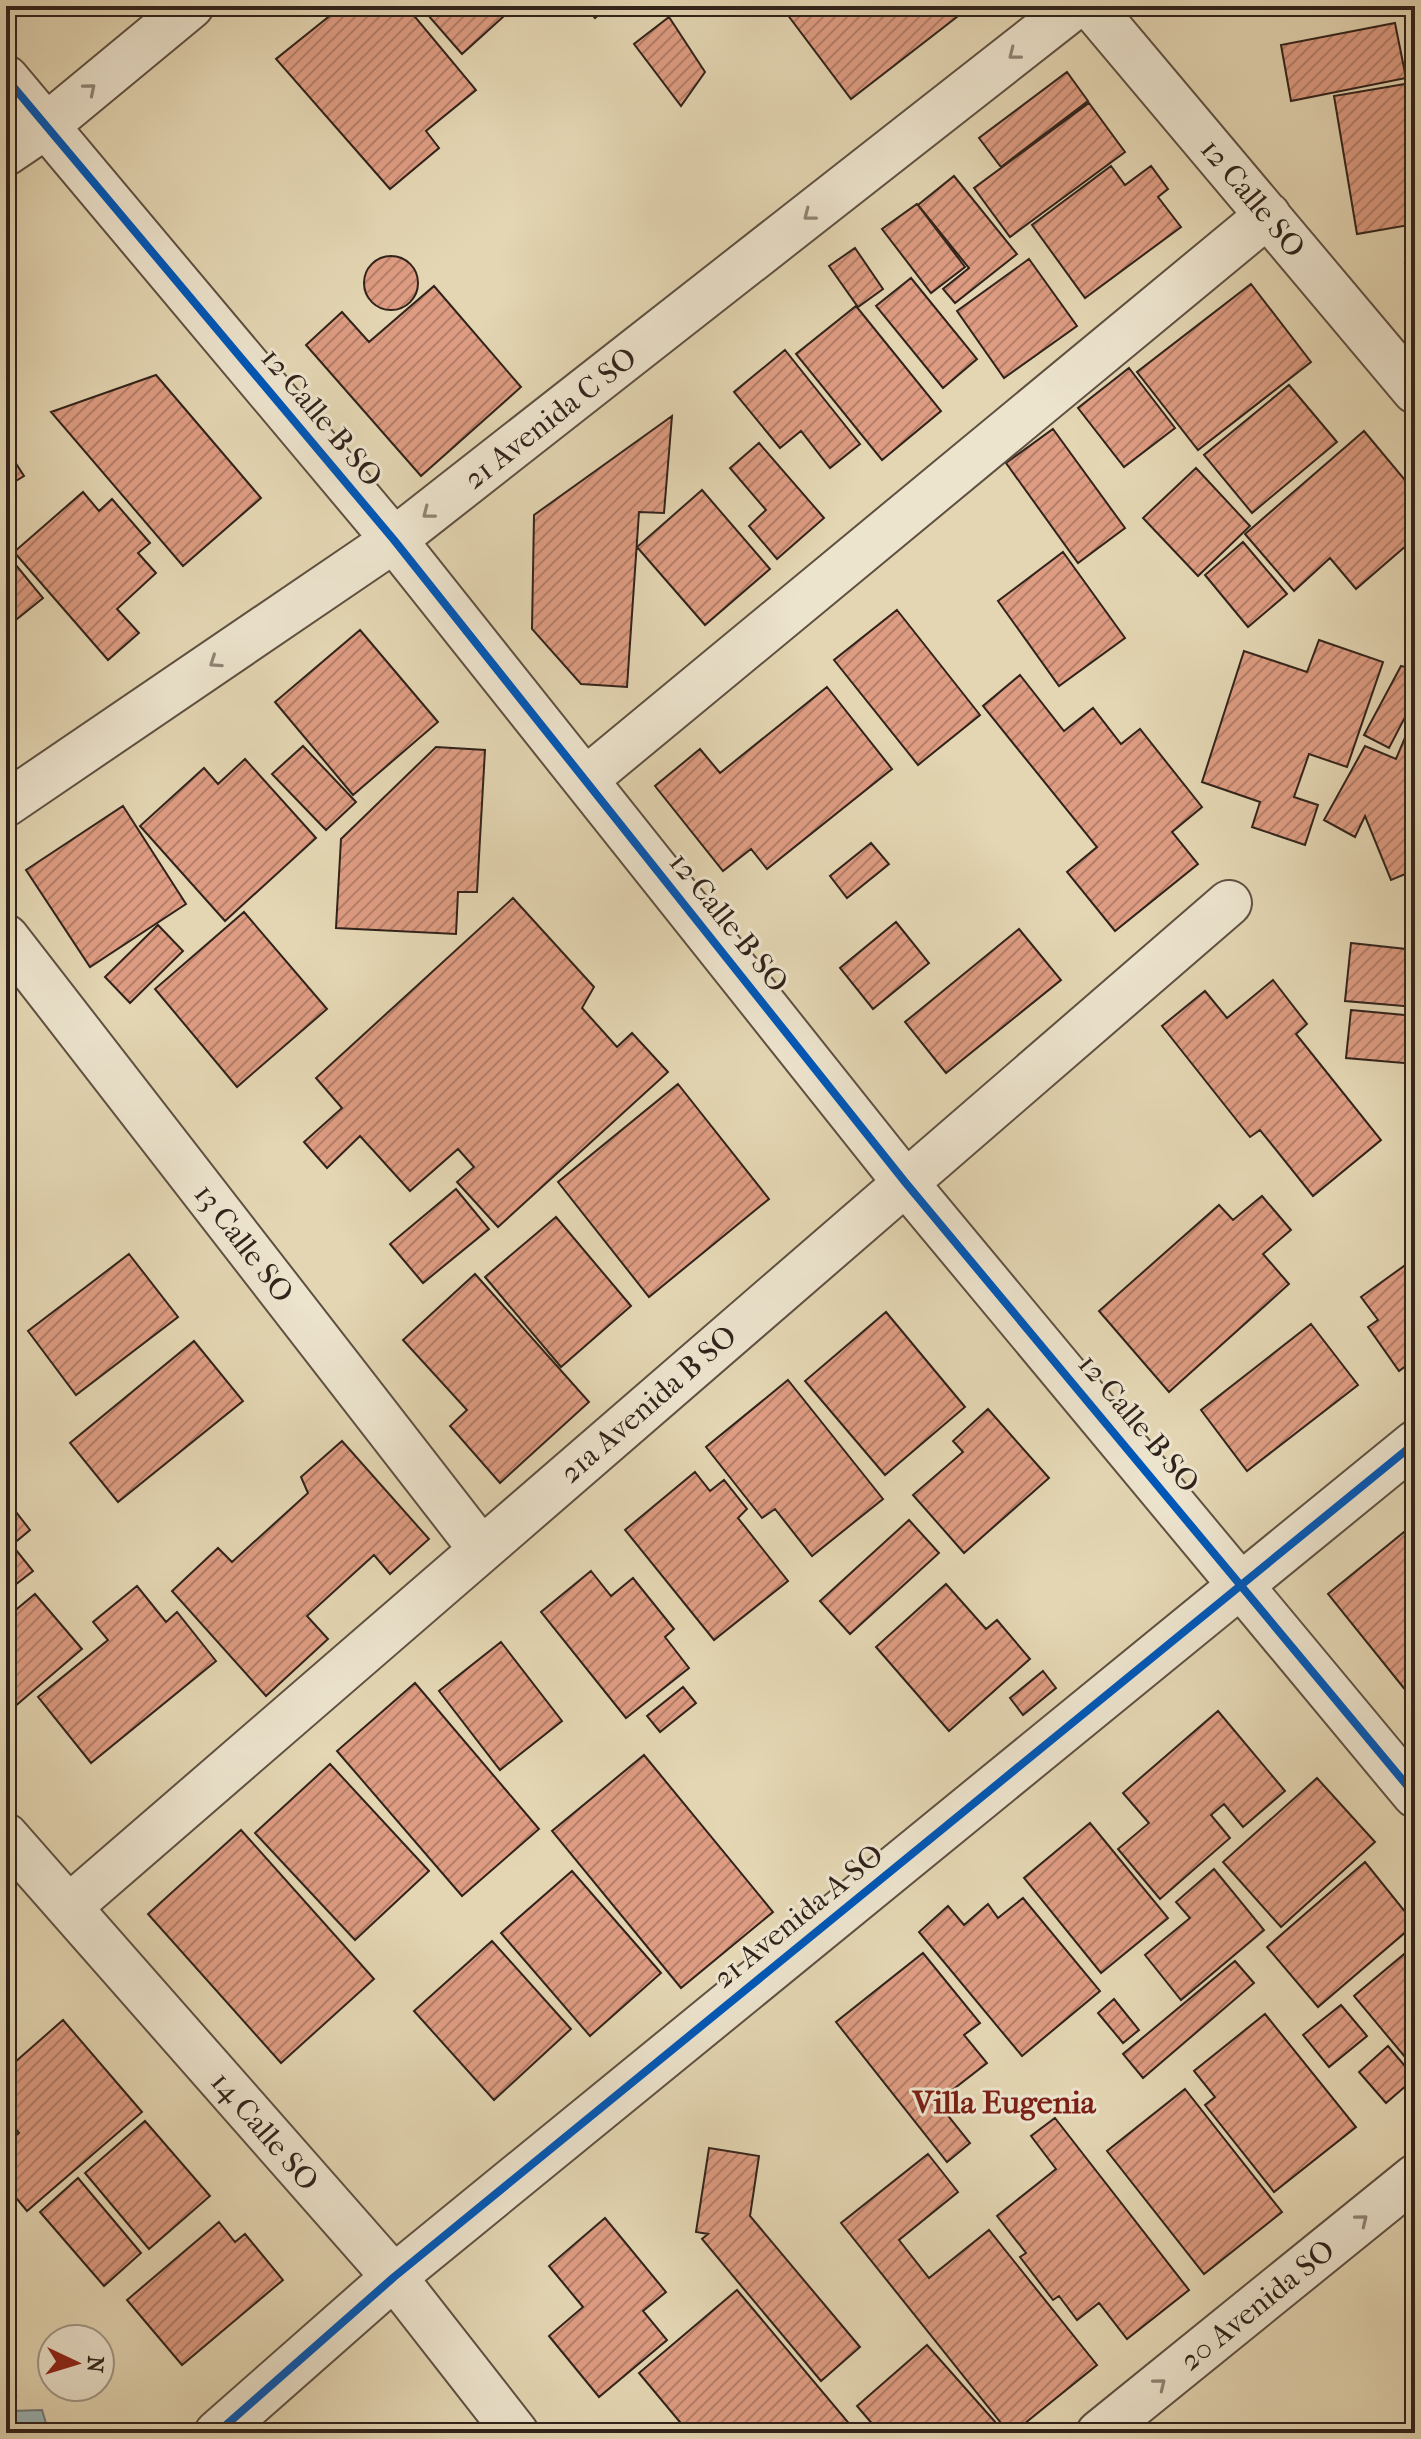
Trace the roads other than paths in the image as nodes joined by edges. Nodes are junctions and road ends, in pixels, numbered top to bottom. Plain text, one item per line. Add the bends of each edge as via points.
1 (191, 6) edge
2 (1075, 6) edge
3 (1091, 6) edge
4 (6, 78) edge
5 (46, 126) junction
6 (6, 153) edge
7 (1268, 215) junction
8 (1415, 391) edge
9 (394, 540) junction
10 (585, 780) junction
11 (6, 804) edge
12 (1229, 903) dead end
13 (6, 937) edge
14 (905, 1182) junction
15 (1415, 1443) edge
16 (481, 1549) junction
17 (1242, 1583) junction
18 (1415, 1795) edge
19 (6, 1836) edge
20 (69, 1907) junction
21 (1415, 2177) edge
22 (394, 2277) junction
23 (217, 2433) edge
24 (516, 2433) edge
25 (1099, 2433) edge

5 -> 1 street
2 -> 9 street, 21 Avenida C SO
3 - 7 street, 12 Calle SO
4 - 5 street, 12 Calle B SO
5 - 6 street
5 - 9 street, 12 Calle B SO
7 - 8 street, 12 Calle SO
7 - 10 street
9 - 10 street, 12 Calle B SO
9 -> 11 street, 21 Avenida C SO
10 - 14 street, 12 Calle B SO
12 - 14 street, 21a Avenida B SO
13 - 16 street, 13 Calle SO
14 - 16 street, 21a Avenida B SO
14 - 17 street, 12 Calle B SO
15 - 17 street, 21 Avenida A SO
16 - 20 street, 21a Avenida B SO
17 - 18 street, 12 Calle B SO
17 - 22 street, 21 Avenida A SO
19 - 20 street, 14 Calle SO
20 - 22 street, 14 Calle SO
25 -> 21 street, 20 Avenida SO
22 - 23 street, 21 Avenida A SO
22 - 24 street, 14 Calle SO

